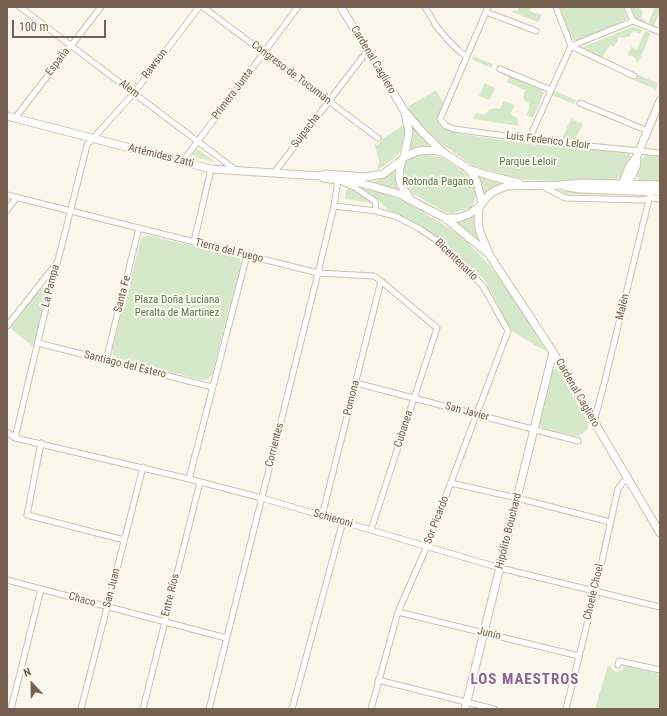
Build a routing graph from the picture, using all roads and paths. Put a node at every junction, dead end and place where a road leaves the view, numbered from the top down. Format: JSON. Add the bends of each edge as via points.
{"nodes":[{"id":1,"x":20,"y":7,"type":"edge"},
{"id":2,"x":101,"y":7,"type":"edge"},
{"id":3,"x":199,"y":7,"type":"edge"},
{"id":4,"x":203,"y":7,"type":"edge"},
{"id":5,"x":298,"y":7,"type":"edge"},
{"id":6,"x":341,"y":7,"type":"edge"},
{"id":7,"x":425,"y":7,"type":"edge"},
{"id":8,"x":556,"y":7,"type":"edge"},
{"id":9,"x":628,"y":7,"type":"edge"},
{"id":10,"x":487,"y":9,"type":"edge"},
{"id":11,"x":633,"y":21,"type":"junction"},
{"id":12,"x":536,"y":31,"type":"dead end"},
{"id":13,"x":660,"y":32,"type":"edge"},
{"id":14,"x":71,"y":46,"type":"junction"},
{"id":15,"x":571,"y":46,"type":"junction"},
{"id":16,"x":368,"y":50,"type":"junction"},
{"id":17,"x":264,"y":53,"type":"junction"},
{"id":18,"x":467,"y":56,"type":"junction"},
{"id":19,"x":500,"y":70,"type":"dead end"},
{"id":20,"x":634,"y":76,"type":"dead end"},
{"id":21,"x":551,"y":90,"type":"junction"},
{"id":22,"x":134,"y":93,"type":"junction"},
{"id":23,"x":660,"y":100,"type":"edge"},
{"id":24,"x":329,"y":102,"type":"junction"},
{"id":25,"x":580,"y":104,"type":"dead end"},
{"id":26,"x":405,"y":112,"type":"junction"},
{"id":27,"x":7,"y":116,"type":"edge"},
{"id":28,"x":15,"y":118,"type":"junction"},
{"id":29,"x":648,"y":131,"type":"junction"},
{"id":30,"x":94,"y":138,"type":"junction"},
{"id":31,"x":378,"y":138,"type":"dead end"},
{"id":32,"x":529,"y":139,"type":"junction"},
{"id":33,"x":198,"y":141,"type":"junction"},
{"id":34,"x":640,"y":150,"type":"junction"},
{"id":35,"x":660,"y":152,"type":"edge"},
{"id":36,"x":444,"y":153,"type":"junction"},
{"id":37,"x":403,"y":159,"type":"junction"},
{"id":38,"x":183,"y":161,"type":"junction"},
{"id":39,"x":211,"y":168,"type":"junction"},
{"id":40,"x":469,"y":169,"type":"junction"},
{"id":41,"x":238,"y":171,"type":"junction"},
{"id":42,"x":274,"y":173,"type":"junction"},
{"id":43,"x":319,"y":176,"type":"junction"},
{"id":44,"x":338,"y":180,"type":"junction"},
{"id":45,"x":527,"y":185,"type":"junction"},
{"id":46,"x":541,"y":185,"type":"junction"},
{"id":47,"x":660,"y":186,"type":"edge"},
{"id":48,"x":624,"y":187,"type":"junction"},
{"id":49,"x":660,"y":192,"type":"edge"},
{"id":50,"x":7,"y":195,"type":"edge"},
{"id":51,"x":651,"y":195,"type":"junction"},
{"id":52,"x":17,"y":197,"type":"junction"},
{"id":53,"x":660,"y":199,"type":"edge"},
{"id":54,"x":411,"y":200,"type":"junction"},
{"id":55,"x":480,"y":205,"type":"junction"},
{"id":56,"x":334,"y":206,"type":"junction"},
{"id":57,"x":7,"y":210,"type":"edge"},
{"id":58,"x":72,"y":210,"type":"junction"},
{"id":59,"x":376,"y":211,"type":"junction"},
{"id":60,"x":445,"y":218,"type":"junction"},
{"id":61,"x":139,"y":228,"type":"junction"},
{"id":62,"x":194,"y":242,"type":"junction"},
{"id":63,"x":247,"y":255,"type":"junction"},
{"id":64,"x":490,"y":256,"type":"junction"},
{"id":65,"x":57,"y":262,"type":"junction"},
{"id":66,"x":318,"y":273,"type":"junction"},
{"id":67,"x":382,"y":281,"type":"junction"},
{"id":68,"x":7,"y":326,"type":"edge"},
{"id":69,"x":437,"y":328,"type":"joint"},
{"id":70,"x":508,"y":331,"type":"joint"},
{"id":71,"x":38,"y":343,"type":"junction"},
{"id":72,"x":553,"y":352,"type":"junction"},
{"id":73,"x":106,"y":360,"type":"junction"},
{"id":74,"x":356,"y":383,"type":"junction"},
{"id":75,"x":212,"y":387,"type":"junction"},
{"id":76,"x":413,"y":398,"type":"junction"},
{"id":77,"x":476,"y":415,"type":"junction"},
{"id":78,"x":594,"y":422,"type":"junction"},
{"id":79,"x":533,"y":430,"type":"junction"},
{"id":80,"x":7,"y":432,"type":"edge"},
{"id":81,"x":15,"y":438,"type":"junction"},
{"id":82,"x":578,"y":441,"type":"dead end"},
{"id":83,"x":41,"y":443,"type":"junction"},
{"id":84,"x":143,"y":467,"type":"junction"},
{"id":85,"x":189,"y":478,"type":"junction"},
{"id":86,"x":628,"y":480,"type":"junction"},
{"id":87,"x":200,"y":482,"type":"junction"},
{"id":88,"x":451,"y":483,"type":"junction"},
{"id":89,"x":262,"y":498,"type":"junction"},
{"id":90,"x":517,"y":498,"type":"junction"},
{"id":91,"x":322,"y":516,"type":"junction"},
{"id":92,"x":343,"y":522,"type":"junction"},
{"id":93,"x":610,"y":522,"type":"junction"},
{"id":94,"x":371,"y":530,"type":"junction"},
{"id":95,"x":660,"y":533,"type":"edge"},
{"id":96,"x":124,"y":540,"type":"junction"},
{"id":97,"x":427,"y":546,"type":"junction"},
{"id":98,"x":500,"y":568,"type":"junction"},
{"id":99,"x":7,"y":580,"type":"edge"},
{"id":100,"x":41,"y":589,"type":"junction"},
{"id":101,"x":595,"y":592,"type":"junction"},
{"id":102,"x":107,"y":606,"type":"junction"},
{"id":103,"x":660,"y":607,"type":"edge"},
{"id":104,"x":398,"y":612,"type":"junction"},
{"id":105,"x":165,"y":621,"type":"junction"},
{"id":106,"x":484,"y":633,"type":"junction"},
{"id":107,"x":226,"y":638,"type":"junction"},
{"id":108,"x":579,"y":656,"type":"junction"},
{"id":109,"x":618,"y":664,"type":"dead end"},
{"id":110,"x":660,"y":670,"type":"edge"},
{"id":111,"x":378,"y":680,"type":"junction"},
{"id":112,"x":466,"y":705,"type":"edge"},
{"id":113,"x":11,"y":709,"type":"edge"},
{"id":114,"x":81,"y":709,"type":"edge"},
{"id":115,"x":143,"y":709,"type":"edge"},
{"id":116,"x":209,"y":709,"type":"edge"},
{"id":117,"x":292,"y":709,"type":"edge"},
{"id":118,"x":371,"y":709,"type":"edge"},
{"id":119,"x":494,"y":709,"type":"edge"},
{"id":120,"x":566,"y":709,"type":"edge"}],
"edges":[{"from":1,"to":14,"type":"street","name":"Alem"},
{"from":2,"to":14,"type":"street","name":"España"},
{"from":3,"to":22,"type":"street","name":"Rawson"},
{"from":4,"to":17,"type":"street","name":"Congreso de Tucumán"},
{"from":5,"to":17,"type":"street","name":"Primera Junta"},
{"from":6,"to":16,"type":"main road","name":"Cardenal Cagliero"},
{"from":7,"to":18,"type":"street","via":[[447,39]]},
{"from":8,"to":15,"type":"street"},
{"from":9,"to":11,"type":"street"},
{"from":10,"to":12,"type":"street"},
{"from":10,"to":18,"type":"street"},
{"from":11,"to":13,"type":"street"},
{"from":11,"to":15,"type":"street"},
{"from":14,"to":22,"type":"street","name":"Alem"},
{"from":14,"to":28,"type":"street","name":"España"},
{"from":15,"to":20,"type":"street"},
{"from":15,"to":21,"type":"street"},
{"from":16,"to":24,"type":"street","name":"Suipacha"},
{"from":16,"to":26,"type":"main road","name":"Cardenal Cagliero"},
{"from":17,"to":24,"type":"street","name":"Congreso de Tucumán"},
{"from":17,"to":33,"type":"street","name":"Primera Junta"},
{"from":18,"to":32,"type":"street","name":"Luis Federico Leloir","via":[[440,119],[446,126],[454,129]]},
{"from":19,"to":21,"type":"street"},
{"from":21,"to":32,"type":"street"},
{"from":22,"to":30,"type":"street","name":"Rawson"},
{"from":22,"to":33,"type":"street","name":"Alem"},
{"from":23,"to":29,"type":"main road"},
{"from":24,"to":31,"type":"street","name":"Congreso de Tucumán"},
{"from":24,"to":42,"type":"street","name":"Suipacha"},
{"from":25,"to":29,"type":"street"},
{"from":26,"to":36,"type":"main road","name":"Cardenal Cagliero"},
{"from":26,"to":37,"type":"main road","name":"Cardenal Cagliero","via":[[409,132]]},
{"from":27,"to":28,"type":"main road","name":"Artémides Zatti"},
{"from":28,"to":30,"type":"main road","name":"Artémides Zatti"},
{"from":29,"to":34,"type":"main road"},
{"from":30,"to":38,"type":"main road","name":"Artémides Zatti"},
{"from":30,"to":58,"type":"street","name":"La Pampa","via":[[87,145]]},
{"from":32,"to":34,"type":"street","name":"Luis Federico Leloir"},
{"from":33,"to":38,"type":"street","name":"Primera Junta"},
{"from":33,"to":41,"type":"street","name":"Alem"},
{"from":34,"to":35,"type":"street","name":"Luis Federico Leloir"},
{"from":34,"to":48,"type":"main road","via":[[636,158],[637,164]]},
{"from":36,"to":37,"type":"main road","via":[[434,150],[418,151]]},
{"from":36,"to":40,"type":"main road"},
{"from":37,"to":43,"type":"main road","name":"Artémides Zatti","via":[[383,174],[375,176]]},
{"from":37,"to":54,"type":"main road","via":[[400,168],[401,185]]},
{"from":38,"to":39,"type":"main road","name":"Artémides Zatti"},
{"from":39,"to":41,"type":"main road","name":"Artémides Zatti"},
{"from":39,"to":62,"type":"street"},
{"from":40,"to":45,"type":"main road"},
{"from":40,"to":55,"type":"main road","via":[[477,182]]},
{"from":41,"to":42,"type":"main road","name":"Artémides Zatti"},
{"from":42,"to":43,"type":"main road","name":"Artémides Zatti"},
{"from":43,"to":44,"type":"main road","name":"Artémides Zatti"},
{"from":44,"to":54,"type":"main road","name":"Artémides Zatti","via":[[376,186]]},
{"from":44,"to":56,"type":"street","name":"Corrientes"},
{"from":44,"to":59,"type":"street","via":[[375,201]]},
{"from":45,"to":46,"type":"main road"},
{"from":45,"to":55,"type":"main road","via":[[501,188],[494,191]]},
{"from":46,"to":48,"type":"main road","via":[[561,185],[580,189]]},
{"from":46,"to":51,"type":"street","via":[[565,198],[641,200]]},
{"from":47,"to":48,"type":"main road"},
{"from":48,"to":51,"type":"main road"},
{"from":49,"to":51,"type":"main road"},
{"from":50,"to":52,"type":"street","name":"Tierra del Fuego"},
{"from":51,"to":53,"type":"street"},
{"from":51,"to":78,"type":"street","name":"Malén"},
{"from":52,"to":57,"type":"street"},
{"from":52,"to":58,"type":"street","name":"Tierra del Fuego"},
{"from":54,"to":60,"type":"main road"},
{"from":55,"to":60,"type":"main road","via":[[469,214],[458,218]]},
{"from":55,"to":64,"type":"main road","name":"Cardenal Cagliero","via":[[478,222]]},
{"from":56,"to":59,"type":"street","name":"Bicentenario"},
{"from":56,"to":66,"type":"street","name":"Corrientes"},
{"from":58,"to":61,"type":"street","name":"Tierra del Fuego"},
{"from":58,"to":65,"type":"street","name":"La Pampa"},
{"from":59,"to":70,"type":"street","name":"Bicentenario","via":[[395,216],[439,242],[483,286]]},
{"from":60,"to":64,"type":"main road","name":"Cardenal Cagliero"},
{"from":61,"to":62,"type":"street","name":"Tierra del Fuego"},
{"from":61,"to":73,"type":"street","name":"Santa Fe"},
{"from":62,"to":63,"type":"street","name":"Tierra del Fuego"},
{"from":63,"to":66,"type":"street","name":"Tierra del Fuego"},
{"from":63,"to":75,"type":"street"},
{"from":64,"to":72,"type":"main road","name":"Cardenal Cagliero"},
{"from":65,"to":68,"type":"street"},
{"from":65,"to":71,"type":"street","name":"La Pampa"},
{"from":66,"to":67,"type":"street","name":"Tierra del Fuego","via":[[374,276]]},
{"from":66,"to":89,"type":"street","name":"Corrientes"},
{"from":67,"to":69,"type":"street","name":"Tierra del Fuego"},
{"from":67,"to":74,"type":"street","name":"Pomona"},
{"from":69,"to":76,"type":"street","name":"Cubanea"},
{"from":70,"to":77,"type":"street","name":"Sor Picardo"},
{"from":71,"to":73,"type":"street","name":"Santiago del Estero"},
{"from":71,"to":81,"type":"street","name":"La Pampa"},
{"from":72,"to":78,"type":"main road","name":"Cardenal Cagliero"},
{"from":72,"to":79,"type":"main road","name":"Hipólito Bouchard"},
{"from":73,"to":75,"type":"street","name":"Santiago del Estero"},
{"from":74,"to":76,"type":"street","name":"San Javier"},
{"from":74,"to":91,"type":"street","name":"Pomona"},
{"from":75,"to":85,"type":"street"},
{"from":76,"to":77,"type":"street","name":"San Javier"},
{"from":76,"to":94,"type":"street","name":"Cubanea"},
{"from":77,"to":79,"type":"street","name":"San Javier"},
{"from":77,"to":88,"type":"street","name":"Sor Picardo"},
{"from":78,"to":86,"type":"main road","name":"Cardenal Cagliero"},
{"from":79,"to":82,"type":"street","name":"San Javier"},
{"from":79,"to":90,"type":"main road","name":"Hipólito Bouchard"},
{"from":80,"to":81,"type":"street","name":"Schieroni"},
{"from":81,"to":83,"type":"street","name":"Schieroni"},
{"from":83,"to":84,"type":"street","name":"Schieroni"},
{"from":83,"to":96,"type":"street","via":[[27,515]]},
{"from":84,"to":85,"type":"street","name":"Schieroni"},
{"from":84,"to":96,"type":"street","name":"San Juan"},
{"from":85,"to":87,"type":"street","name":"Schieroni"},
{"from":86,"to":93,"type":"street","name":"Choele Choel","via":[[619,485]]},
{"from":86,"to":95,"type":"main road","name":"Cardenal Cagliero"},
{"from":87,"to":89,"type":"street","name":"Schieroni"},
{"from":87,"to":105,"type":"street","name":"Entre Ríos"},
{"from":88,"to":90,"type":"street"},
{"from":88,"to":97,"type":"street","name":"Sor Picardo"},
{"from":89,"to":91,"type":"street","name":"Schieroni"},
{"from":89,"to":107,"type":"street","name":"Corrientes"},
{"from":90,"to":93,"type":"street"},
{"from":90,"to":98,"type":"main road","name":"Hipólito Bouchard"},
{"from":91,"to":92,"type":"street","name":"Schieroni"},
{"from":92,"to":94,"type":"street","name":"Schieroni"},
{"from":92,"to":117,"type":"street"},
{"from":93,"to":101,"type":"street","name":"Choele Choel"},
{"from":94,"to":97,"type":"street","name":"Schieroni"},
{"from":96,"to":102,"type":"street","name":"San Juan"},
{"from":97,"to":98,"type":"street","name":"Schieroni"},
{"from":97,"to":104,"type":"street","name":"Sor Picardo"},
{"from":98,"to":101,"type":"street","name":"Schieroni"},
{"from":98,"to":106,"type":"main road","name":"Hipólito Bouchard"},
{"from":99,"to":100,"type":"street","name":"Chaco"},
{"from":100,"to":102,"type":"street","name":"Chaco"},
{"from":100,"to":113,"type":"street"},
{"from":101,"to":103,"type":"street","name":"Schieroni"},
{"from":101,"to":108,"type":"street","name":"Choele Choel"},
{"from":102,"to":105,"type":"street","name":"Chaco"},
{"from":102,"to":114,"type":"street","name":"San Juan"},
{"from":104,"to":106,"type":"street","name":"Junín"},
{"from":104,"to":111,"type":"street","name":"Sor Picardo"},
{"from":105,"to":107,"type":"street","name":"Chaco"},
{"from":105,"to":115,"type":"street","name":"Entre Ríos"},
{"from":106,"to":108,"type":"street","name":"Junín"},
{"from":106,"to":112,"type":"main road","name":"Hipólito Bouchard"},
{"from":107,"to":116,"type":"street","name":"Corrientes"},
{"from":108,"to":120,"type":"street","name":"Choele Choel"},
{"from":109,"to":110,"type":"street","via":[[619,661]]},
{"from":111,"to":112,"type":"street"},
{"from":111,"to":118,"type":"street","name":"Sor Picardo"},
{"from":112,"to":119,"type":"street"}]}
